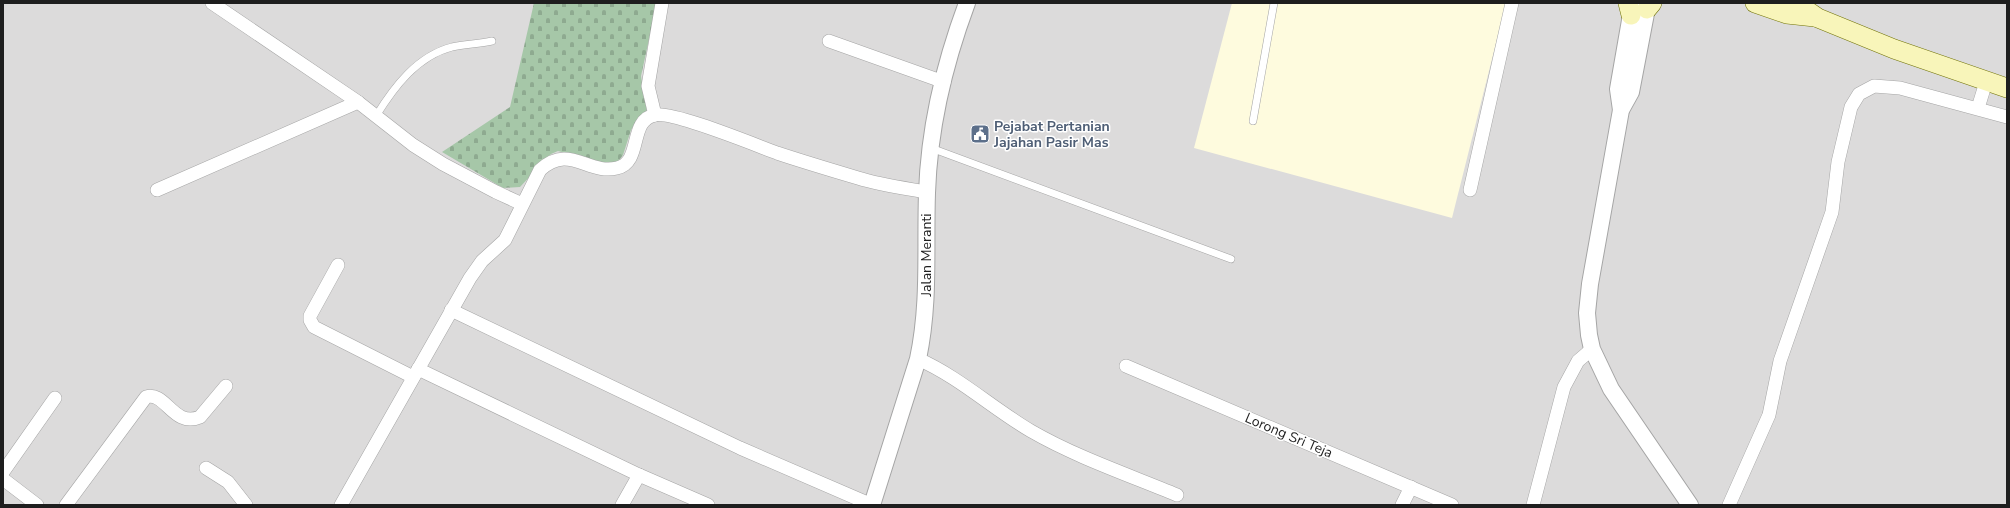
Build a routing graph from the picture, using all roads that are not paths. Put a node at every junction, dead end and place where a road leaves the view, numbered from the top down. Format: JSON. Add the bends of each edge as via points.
{"nodes":[{"id":1,"x":212,"y":3,"type":"edge"},
{"id":2,"x":662,"y":3,"type":"edge"},
{"id":3,"x":967,"y":3,"type":"edge"},
{"id":4,"x":1274,"y":3,"type":"edge"},
{"id":5,"x":1512,"y":3,"type":"edge"},
{"id":6,"x":1755,"y":3,"type":"edge"},
{"id":7,"x":1796,"y":3,"type":"edge"},
{"id":8,"x":1640,"y":6,"type":"edge"},
{"id":9,"x":1818,"y":18,"type":"junction"},
{"id":10,"x":492,"y":41,"type":"dead end"},
{"id":11,"x":829,"y":42,"type":"dead end"},
{"id":12,"x":944,"y":82,"type":"junction"},
{"id":13,"x":1986,"y":82,"type":"junction"},
{"id":14,"x":2007,"y":88,"type":"edge"},
{"id":15,"x":358,"y":102,"type":"junction"},
{"id":16,"x":1978,"y":108,"type":"junction"},
{"id":17,"x":655,"y":115,"type":"junction"},
{"id":18,"x":376,"y":116,"type":"junction"},
{"id":19,"x":2007,"y":117,"type":"edge"},
{"id":20,"x":1253,"y":120,"type":"dead end"},
{"id":21,"x":931,"y":148,"type":"junction"},
{"id":22,"x":157,"y":190,"type":"dead end"},
{"id":23,"x":1470,"y":190,"type":"dead end"},
{"id":24,"x":927,"y":192,"type":"junction"},
{"id":25,"x":522,"y":204,"type":"junction"},
{"id":26,"x":1231,"y":259,"type":"dead end"},
{"id":27,"x":338,"y":265,"type":"dead end"},
{"id":28,"x":451,"y":310,"type":"junction"},
{"id":29,"x":1592,"y":349,"type":"junction"},
{"id":30,"x":918,"y":359,"type":"junction"},
{"id":31,"x":1126,"y":366,"type":"dead end"},
{"id":32,"x":416,"y":373,"type":"junction"},
{"id":33,"x":226,"y":386,"type":"dead end"},
{"id":34,"x":54,"y":398,"type":"dead end"},
{"id":35,"x":206,"y":468,"type":"dead end"},
{"id":36,"x":3,"y":472,"type":"edge"},
{"id":37,"x":639,"y":475,"type":"junction"},
{"id":38,"x":3,"y":479,"type":"edge"},
{"id":39,"x":1411,"y":487,"type":"junction"},
{"id":40,"x":1178,"y":496,"type":"dead end"},
{"id":41,"x":37,"y":505,"type":"edge"},
{"id":42,"x":66,"y":505,"type":"edge"},
{"id":43,"x":246,"y":505,"type":"edge"},
{"id":44,"x":341,"y":505,"type":"edge"},
{"id":45,"x":622,"y":505,"type":"edge"},
{"id":46,"x":708,"y":505,"type":"edge"},
{"id":47,"x":872,"y":505,"type":"edge"},
{"id":48,"x":1402,"y":505,"type":"edge"},
{"id":49,"x":1452,"y":505,"type":"edge"},
{"id":50,"x":1532,"y":505,"type":"edge"},
{"id":51,"x":1690,"y":505,"type":"edge"},
{"id":52,"x":1728,"y":505,"type":"edge"}],
"edges":[{"from":1,"to":15,"type":"street"},
{"from":2,"to":17,"type":"street","via":[[648,86]]},
{"from":3,"to":12,"type":"street","name":"Jalan Meranti"},
{"from":4,"to":20,"type":"lane"},
{"from":5,"to":23,"type":"street"},
{"from":6,"to":9,"type":"main road","via":[[1787,14]]},
{"from":7,"to":9,"type":"main road"},
{"from":8,"to":29,"type":"street","via":[[1631,92],[1621,110],[1590,284],[1587,313]]},
{"from":9,"to":13,"type":"main road"},
{"from":10,"to":18,"type":"lane","via":[[454,47],[426,58],[396,86]]},
{"from":11,"to":12,"type":"street"},
{"from":12,"to":21,"type":"street","name":"Jalan Meranti"},
{"from":13,"to":14,"type":"main road"},
{"from":13,"to":16,"type":"street"},
{"from":15,"to":18,"type":"street"},
{"from":15,"to":22,"type":"street"},
{"from":16,"to":19,"type":"street"},
{"from":16,"to":52,"type":"street","via":[[1900,88],[1874,86],[1859,94],[1851,106],[1838,162],[1832,212],[1780,362],[1769,415]]},
{"from":17,"to":24,"type":"street","via":[[686,120],[860,179]]},
{"from":17,"to":25,"type":"street","via":[[638,128],[634,150],[628,161],[619,168],[609,170],[565,158],[556,159],[540,170]]},
{"from":18,"to":25,"type":"street","via":[[413,145],[443,164]]},
{"from":21,"to":24,"type":"street","name":"Jalan Meranti"},
{"from":21,"to":26,"type":"lane"},
{"from":24,"to":30,"type":"street","name":"Jalan Meranti","via":[[926,312]]},
{"from":25,"to":28,"type":"street","via":[[505,240],[482,261]]},
{"from":27,"to":32,"type":"street","via":[[310,316],[314,327]]},
{"from":28,"to":32,"type":"street"},
{"from":28,"to":47,"type":"street","via":[[740,448]]},
{"from":29,"to":50,"type":"street","via":[[1578,361],[1564,387]]},
{"from":29,"to":51,"type":"street","via":[[1611,389]]},
{"from":30,"to":40,"type":"street","via":[[1049,441]]},
{"from":30,"to":47,"type":"street","name":"Jalan Meranti"},
{"from":31,"to":39,"type":"street","name":"Lorong Sri Teja"},
{"from":32,"to":37,"type":"street"},
{"from":32,"to":44,"type":"street"},
{"from":33,"to":42,"type":"street","via":[[200,417],[194,419],[182,418],[155,397],[146,397]]},
{"from":34,"to":36,"type":"street"},
{"from":35,"to":43,"type":"street","via":[[228,482]]},
{"from":37,"to":45,"type":"street"},
{"from":37,"to":46,"type":"street"},
{"from":38,"to":41,"type":"street"},
{"from":39,"to":48,"type":"street"},
{"from":39,"to":49,"type":"street","name":"Lorong Sri Teja"}]}
